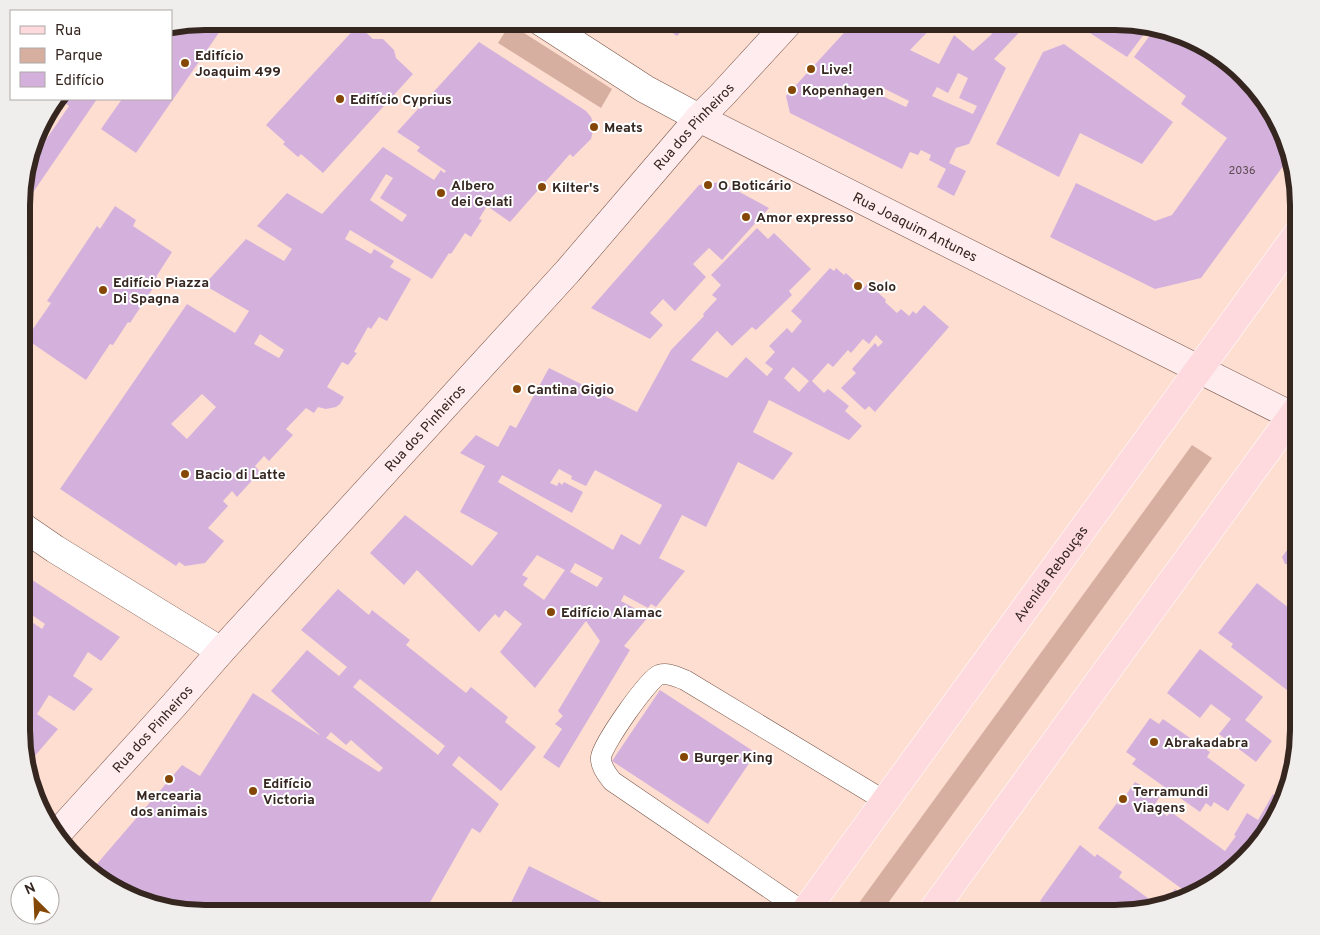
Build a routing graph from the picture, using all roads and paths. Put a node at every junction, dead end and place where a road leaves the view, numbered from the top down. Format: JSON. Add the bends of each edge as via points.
{"nodes":[{"id":1,"x":554,"y":30,"type":"edge"},
{"id":2,"x":783,"y":30,"type":"edge"},
{"id":3,"x":699,"y":118,"type":"junction"},
{"id":4,"x":1290,"y":244,"type":"edge"},
{"id":5,"x":1199,"y":369,"type":"junction"},
{"id":6,"x":1290,"y":411,"type":"edge"},
{"id":7,"x":1290,"y":422,"type":"edge"},
{"id":8,"x":30,"y":532,"type":"edge"},
{"id":9,"x":220,"y":651,"type":"junction"},
{"id":10,"x":885,"y":801,"type":"junction"},
{"id":11,"x":61,"y":830,"type":"edge"},
{"id":12,"x":791,"y":905,"type":"edge"},
{"id":13,"x":809,"y":905,"type":"edge"},
{"id":14,"x":937,"y":905,"type":"edge"}],
"edges":[{"from":1,"to":3,"type":"street","name":"Rua Joaquim Antunes","via":[[645,89]]},
{"from":2,"to":3,"type":"main road","name":"Rua dos Pinheiros"},
{"from":3,"to":5,"type":"main road","name":"Rua Joaquim Antunes"},
{"from":3,"to":9,"type":"main road","name":"Rua dos Pinheiros","via":[[568,272]]},
{"from":4,"to":5,"type":"main road","name":"Avenida Rebouças"},
{"from":5,"to":6,"type":"main road","name":"Rua Joaquim Antunes"},
{"from":5,"to":10,"type":"main road","name":"Avenida Rebouças"},
{"from":7,"to":14,"type":"main road"},
{"from":8,"to":9,"type":"street"},
{"from":9,"to":11,"type":"main road","name":"Rua dos Pinheiros"},
{"from":10,"to":12,"type":"lane","via":[[686,680],[670,674],[658,675],[647,684],[604,746],[601,758],[612,782]]},
{"from":10,"to":13,"type":"main road","name":"Avenida Rebouças"}]}
